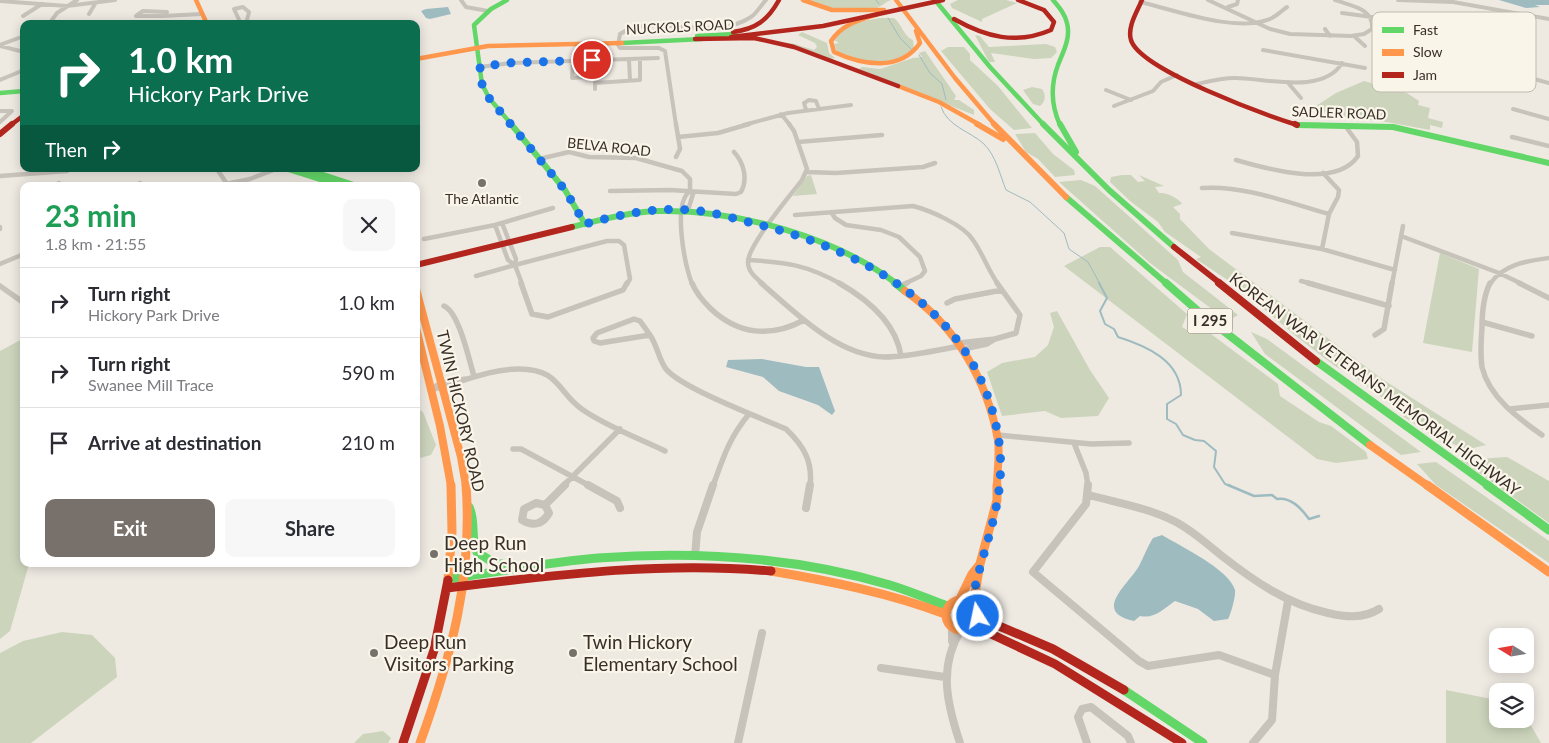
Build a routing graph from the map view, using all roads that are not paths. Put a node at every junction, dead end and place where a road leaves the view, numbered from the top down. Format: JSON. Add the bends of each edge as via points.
{"nodes":[{"id":1,"x":77,"y":0,"type":"edge"},
{"id":2,"x":115,"y":0,"type":"edge"},
{"id":3,"x":196,"y":0,"type":"edge"},
{"id":4,"x":461,"y":0,"type":"edge"},
{"id":5,"x":507,"y":0,"type":"edge"},
{"id":6,"x":766,"y":0,"type":"edge"},
{"id":7,"x":779,"y":0,"type":"edge"},
{"id":8,"x":803,"y":0,"type":"edge"},
{"id":9,"x":929,"y":0,"type":"edge"},
{"id":10,"x":935,"y":0,"type":"edge"},
{"id":11,"x":943,"y":0,"type":"edge"},
{"id":12,"x":1018,"y":0,"type":"edge"},
{"id":13,"x":1053,"y":0,"type":"edge"},
{"id":14,"x":1208,"y":0,"type":"edge"},
{"id":15,"x":1238,"y":0,"type":"edge"},
{"id":16,"x":1335,"y":0,"type":"edge"},
{"id":17,"x":1398,"y":0,"type":"edge"},
{"id":18,"x":0,"y":1,"type":"edge"},
{"id":19,"x":896,"y":1,"type":"edge"},
{"id":20,"x":1140,"y":2,"type":"edge"},
{"id":21,"x":42,"y":4,"type":"junction"},
{"id":22,"x":95,"y":4,"type":"junction"},
{"id":23,"x":67,"y":6,"type":"junction"},
{"id":24,"x":1228,"y":7,"type":"junction"},
{"id":25,"x":1287,"y":7,"type":"dead end"},
{"id":26,"x":488,"y":11,"type":"junction"},
{"id":27,"x":884,"y":12,"type":"junction"},
{"id":28,"x":1511,"y":12,"type":"edge"},
{"id":29,"x":1342,"y":13,"type":"dead end"},
{"id":30,"x":89,"y":14,"type":"dead end"},
{"id":31,"x":202,"y":14,"type":"junction"},
{"id":32,"x":946,"y":14,"type":"junction"},
{"id":33,"x":23,"y":16,"type":"dead end"},
{"id":34,"x":161,"y":16,"type":"junction"},
{"id":35,"x":1372,"y":17,"type":"junction"},
{"id":36,"x":1536,"y":17,"type":"edge"},
{"id":37,"x":1549,"y":19,"type":"edge"},
{"id":38,"x":52,"y":20,"type":"edge"},
{"id":39,"x":205,"y":20,"type":"edge"},
{"id":40,"x":239,"y":20,"type":"edge"},
{"id":41,"x":247,"y":20,"type":"edge"},
{"id":42,"x":912,"y":23,"type":"junction"},
{"id":43,"x":1257,"y":23,"type":"junction"},
{"id":44,"x":1325,"y":29,"type":"dead end"},
{"id":45,"x":1330,"y":36,"type":"junction"},
{"id":46,"x":1354,"y":36,"type":"junction"},
{"id":47,"x":20,"y":38,"type":"edge"},
{"id":48,"x":696,"y":38,"type":"junction"},
{"id":49,"x":618,"y":42,"type":"junction"},
{"id":50,"x":478,"y":45,"type":"junction"},
{"id":51,"x":0,"y":46,"type":"edge"},
{"id":52,"x":1365,"y":46,"type":"dead end"},
{"id":53,"x":1263,"y":50,"type":"dead end"},
{"id":54,"x":20,"y":51,"type":"edge"},
{"id":55,"x":420,"y":56,"type":"edge"},
{"id":56,"x":658,"y":58,"type":"dead end"},
{"id":57,"x":587,"y":60,"type":"junction"},
{"id":58,"x":629,"y":60,"type":"junction"},
{"id":59,"x":640,"y":60,"type":"junction"},
{"id":60,"x":573,"y":61,"type":"junction"},
{"id":61,"x":1342,"y":63,"type":"junction"},
{"id":62,"x":480,"y":67,"type":"junction"},
{"id":63,"x":1366,"y":68,"type":"dead end"},
{"id":64,"x":20,"y":72,"type":"edge"},
{"id":65,"x":1177,"y":75,"type":"junction"},
{"id":66,"x":1536,"y":79,"type":"edge"},
{"id":67,"x":0,"y":80,"type":"edge"},
{"id":68,"x":630,"y":80,"type":"junction"},
{"id":69,"x":1549,"y":83,"type":"edge"},
{"id":70,"x":1197,"y":84,"type":"junction"},
{"id":71,"x":1289,"y":84,"type":"junction"},
{"id":72,"x":595,"y":90,"type":"dead end"},
{"id":73,"x":1106,"y":90,"type":"dead end"},
{"id":74,"x":20,"y":93,"type":"edge"},
{"id":75,"x":0,"y":94,"type":"edge"},
{"id":76,"x":1301,"y":98,"type":"dead end"},
{"id":77,"x":1130,"y":100,"type":"junction"},
{"id":78,"x":852,"y":105,"type":"dead end"},
{"id":79,"x":1114,"y":106,"type":"dead end"},
{"id":80,"x":819,"y":109,"type":"junction"},
{"id":81,"x":1513,"y":109,"type":"dead end"},
{"id":82,"x":806,"y":110,"type":"junction"},
{"id":83,"x":0,"y":111,"type":"edge"},
{"id":84,"x":781,"y":114,"type":"junction"},
{"id":85,"x":20,"y":118,"type":"edge"},
{"id":86,"x":1549,"y":118,"type":"edge"},
{"id":87,"x":1,"y":119,"type":"edge"},
{"id":88,"x":20,"y":124,"type":"edge"},
{"id":89,"x":1346,"y":127,"type":"junction"},
{"id":90,"x":0,"y":134,"type":"edge"},
{"id":91,"x":882,"y":135,"type":"dead end"},
{"id":92,"x":678,"y":137,"type":"junction"},
{"id":93,"x":1512,"y":137,"type":"dead end"},
{"id":94,"x":0,"y":139,"type":"edge"},
{"id":95,"x":798,"y":142,"type":"junction"},
{"id":96,"x":1013,"y":146,"type":"junction"},
{"id":97,"x":1549,"y":146,"type":"edge"},
{"id":98,"x":734,"y":152,"type":"dead end"},
{"id":99,"x":676,"y":157,"type":"dead end"},
{"id":100,"x":539,"y":159,"type":"junction"},
{"id":101,"x":1236,"y":160,"type":"dead end"},
{"id":102,"x":935,"y":163,"type":"dead end"},
{"id":103,"x":1549,"y":163,"type":"edge"},
{"id":104,"x":54,"y":172,"type":"edge"},
{"id":105,"x":269,"y":172,"type":"edge"},
{"id":106,"x":298,"y":172,"type":"edge"},
{"id":107,"x":314,"y":172,"type":"edge"},
{"id":108,"x":807,"y":172,"type":"junction"},
{"id":109,"x":1090,"y":172,"type":"junction"},
{"id":110,"x":1323,"y":173,"type":"junction"},
{"id":111,"x":0,"y":176,"type":"edge"},
{"id":112,"x":236,"y":182,"type":"edge"},
{"id":113,"x":329,"y":182,"type":"edge"},
{"id":114,"x":345,"y":182,"type":"edge"},
{"id":115,"x":1202,"y":188,"type":"dead end"},
{"id":116,"x":610,"y":191,"type":"dead end"},
{"id":117,"x":690,"y":191,"type":"junction"},
{"id":118,"x":553,"y":208,"type":"dead end"},
{"id":119,"x":684,"y":210,"type":"junction"},
{"id":120,"x":831,"y":212,"type":"junction"},
{"id":121,"x":1329,"y":214,"type":"junction"},
{"id":122,"x":795,"y":215,"type":"dead end"},
{"id":123,"x":502,"y":223,"type":"junction"},
{"id":124,"x":585,"y":224,"type":"junction"},
{"id":125,"x":494,"y":225,"type":"junction"},
{"id":126,"x":767,"y":226,"type":"junction"},
{"id":127,"x":1403,"y":226,"type":"dead end"},
{"id":128,"x":1232,"y":233,"type":"dead end"},
{"id":129,"x":1401,"y":236,"type":"junction"},
{"id":130,"x":424,"y":239,"type":"dead end"},
{"id":131,"x":505,"y":244,"type":"junction"},
{"id":132,"x":1322,"y":249,"type":"junction"},
{"id":133,"x":20,"y":256,"type":"edge"},
{"id":134,"x":1549,"y":258,"type":"edge"},
{"id":135,"x":748,"y":260,"type":"junction"},
{"id":136,"x":0,"y":264,"type":"edge"},
{"id":137,"x":420,"y":264,"type":"edge"},
{"id":138,"x":515,"y":265,"type":"junction"},
{"id":139,"x":1395,"y":270,"type":"junction"},
{"id":140,"x":1499,"y":273,"type":"junction"},
{"id":141,"x":476,"y":276,"type":"dead end"},
{"id":142,"x":1301,"y":281,"type":"dead end"},
{"id":143,"x":0,"y":286,"type":"edge"},
{"id":144,"x":901,"y":286,"type":"junction"},
{"id":145,"x":1002,"y":290,"type":"junction"},
{"id":146,"x":1549,"y":298,"type":"edge"},
{"id":147,"x":20,"y":300,"type":"edge"},
{"id":148,"x":947,"y":302,"type":"dead end"},
{"id":149,"x":444,"y":306,"type":"dead end"},
{"id":150,"x":1389,"y":306,"type":"junction"},
{"id":151,"x":420,"y":310,"type":"edge"},
{"id":152,"x":804,"y":320,"type":"junction"},
{"id":153,"x":1482,"y":322,"type":"junction"},
{"id":154,"x":650,"y":335,"type":"junction"},
{"id":155,"x":1375,"y":335,"type":"dead end"},
{"id":156,"x":1532,"y":336,"type":"dead end"},
{"id":157,"x":420,"y":346,"type":"edge"},
{"id":158,"x":961,"y":346,"type":"junction"},
{"id":159,"x":901,"y":356,"type":"junction"},
{"id":160,"x":474,"y":376,"type":"junction"},
{"id":161,"x":441,"y":386,"type":"junction"},
{"id":162,"x":430,"y":390,"type":"junction"},
{"id":163,"x":1549,"y":404,"type":"edge"},
{"id":164,"x":1510,"y":409,"type":"junction"},
{"id":165,"x":749,"y":414,"type":"junction"},
{"id":166,"x":620,"y":429,"type":"junction"},
{"id":167,"x":1542,"y":434,"type":"dead end"},
{"id":168,"x":998,"y":435,"type":"junction"},
{"id":169,"x":1074,"y":443,"type":"junction"},
{"id":170,"x":1129,"y":443,"type":"dead end"},
{"id":171,"x":513,"y":449,"type":"dead end"},
{"id":172,"x":665,"y":451,"type":"dead end"},
{"id":173,"x":573,"y":477,"type":"junction"},
{"id":174,"x":1089,"y":495,"type":"junction"},
{"id":175,"x":545,"y":504,"type":"dead end"},
{"id":176,"x":468,"y":506,"type":"junction"},
{"id":177,"x":620,"y":508,"type":"dead end"},
{"id":178,"x":806,"y":508,"type":"dead end"},
{"id":179,"x":1549,"y":530,"type":"edge"},
{"id":180,"x":695,"y":556,"type":"junction"},
{"id":181,"x":980,"y":564,"type":"junction"},
{"id":182,"x":566,"y":565,"type":"junction"},
{"id":183,"x":1549,"y":572,"type":"edge"},
{"id":184,"x":465,"y":577,"type":"junction"},
{"id":185,"x":448,"y":579,"type":"junction"},
{"id":186,"x":464,"y":586,"type":"junction"},
{"id":187,"x":446,"y":588,"type":"junction"},
{"id":188,"x":959,"y":601,"type":"junction"},
{"id":189,"x":1288,"y":601,"type":"junction"},
{"id":190,"x":947,"y":606,"type":"junction"},
{"id":191,"x":973,"y":606,"type":"junction"},
{"id":192,"x":1379,"y":609,"type":"dead end"},
{"id":193,"x":945,"y":614,"type":"junction"},
{"id":194,"x":978,"y":616,"type":"junction"},
{"id":195,"x":952,"y":626,"type":"junction"},
{"id":196,"x":974,"y":626,"type":"junction"},
{"id":197,"x":961,"y":630,"type":"junction"},
{"id":198,"x":762,"y":633,"type":"dead end"},
{"id":199,"x":952,"y":641,"type":"junction"},
{"id":200,"x":881,"y":668,"type":"dead end"},
{"id":201,"x":1276,"y":675,"type":"junction"},
{"id":202,"x":945,"y":677,"type":"junction"},
{"id":203,"x":403,"y":743,"type":"edge"},
{"id":204,"x":420,"y":743,"type":"edge"},
{"id":205,"x":738,"y":743,"type":"edge"},
{"id":206,"x":960,"y":743,"type":"edge"},
{"id":207,"x":1087,"y":743,"type":"edge"},
{"id":208,"x":1131,"y":743,"type":"edge"},
{"id":209,"x":1182,"y":743,"type":"edge"},
{"id":210,"x":1204,"y":743,"type":"edge"},
{"id":211,"x":1252,"y":743,"type":"edge"}],
"edges":[{"from":1,"to":23,"type":"street"},
{"from":2,"to":22,"type":"street"},
{"from":3,"to":31,"type":"main road"},
{"from":4,"to":26,"type":"street","via":[[466,7]]},
{"from":5,"to":26,"type":"main road"},
{"from":6,"to":49,"type":"street","via":[[759,13],[740,24],[702,29],[635,27],[622,32]]},
{"from":7,"to":48,"type":"main road","via":[[772,17],[762,25]]},
{"from":8,"to":27,"type":"main road","via":[[836,11]]},
{"from":9,"to":27,"type":"main road","name":"NUCKOLS ROAD"},
{"from":10,"to":32,"type":"main road","name":"KOREAN WAR VETERANS MEMORIAL HIGHWAY","number":"I 295"},
{"from":11,"to":27,"type":"main road","name":"NUCKOLS ROAD"},
{"from":12,"to":32,"type":"main road","via":[[1039,7],[1050,15],[1054,24],[1052,30],[1031,38],[997,37],[971,30]]},
{"from":13,"to":109,"type":"main road","via":[[1067,14],[1071,30],[1052,81],[1054,107],[1068,140]]},
{"from":14,"to":24,"type":"street"},
{"from":15,"to":24,"type":"street"},
{"from":16,"to":35,"type":"street","via":[[1360,8]]},
{"from":17,"to":28,"type":"street","via":[[1468,4]]},
{"from":18,"to":21,"type":"street"},
{"from":19,"to":42,"type":"main road","number":"I 295"},
{"from":20,"to":43,"type":"street","via":[[1226,22]]},
{"from":20,"to":65,"type":"main road","name":"SADLER ROAD","via":[[1130,28],[1132,43],[1152,62]]},
{"from":21,"to":23,"type":"street"},
{"from":21,"to":33,"type":"street"},
{"from":22,"to":23,"type":"street"},
{"from":22,"to":30,"type":"street"},
{"from":23,"to":38,"type":"street"},
{"from":24,"to":43,"type":"street"},
{"from":25,"to":43,"type":"street","via":[[1269,20]]},
{"from":26,"to":50,"type":"main road","via":[[474,25]]},
{"from":27,"to":42,"type":"main road","via":[[838,30],[831,41],[834,52],[846,60],[866,64],[902,60],[913,54],[919,45]]},
{"from":27,"to":48,"type":"main road","name":"NUCKOLS ROAD","via":[[790,31]]},
{"from":29,"to":35,"type":"street"},
{"from":31,"to":34,"type":"street"},
{"from":31,"to":39,"type":"main road"},
{"from":32,"to":109,"type":"main road","name":"KOREAN WAR VETERANS MEMORIAL HIGHWAY","number":"I 295","via":[[1010,91]]},
{"from":34,"to":34,"type":"street","via":[[137,17],[136,16],[143,11],[167,12]]},
{"from":35,"to":46,"type":"street","via":[[1372,29]]},
{"from":36,"to":37,"type":"street"},
{"from":40,"to":41,"type":"street","via":[[234,9],[243,7],[248,12]]},
{"from":42,"to":96,"type":"main road","number":"I 295"},
{"from":43,"to":45,"type":"street","via":[[1290,34]]},
{"from":44,"to":45,"type":"street"},
{"from":45,"to":46,"type":"street"},
{"from":46,"to":52,"type":"street"},
{"from":47,"to":51,"type":"street"},
{"from":48,"to":49,"type":"main road","name":"NUCKOLS ROAD"},
{"from":48,"to":96,"type":"main road","via":[[754,38],[794,47],[939,102]]},
{"from":49,"to":50,"type":"main road","name":"NUCKOLS ROAD"},
{"from":49,"to":92,"type":"street","via":[[621,49],[656,48],[665,51]]},
{"from":50,"to":55,"type":"main road","name":"NUCKOLS ROAD"},
{"from":50,"to":62,"type":"main road"},
{"from":51,"to":54,"type":"street"},
{"from":53,"to":61,"type":"street"},
{"from":56,"to":59,"type":"street"},
{"from":57,"to":58,"type":"street"},
{"from":57,"to":60,"type":"street"},
{"from":57,"to":60,"type":"street","via":[[587,77],[576,80],[572,78]]},
{"from":58,"to":59,"type":"street"},
{"from":58,"to":68,"type":"street"},
{"from":59,"to":68,"type":"street","via":[[640,80]]},
{"from":60,"to":62,"type":"street"},
{"from":61,"to":63,"type":"street"},
{"from":61,"to":71,"type":"street","via":[[1319,80]]},
{"from":62,"to":100,"type":"main road","via":[[482,84],[489,98]]},
{"from":64,"to":67,"type":"street"},
{"from":65,"to":70,"type":"main road","name":"SADLER ROAD"},
{"from":65,"to":77,"type":"street","via":[[1161,82],[1153,91]]},
{"from":66,"to":69,"type":"street"},
{"from":68,"to":72,"type":"street","via":[[595,83]]},
{"from":70,"to":71,"type":"street","via":[[1238,78]]},
{"from":70,"to":89,"type":"main road","name":"SADLER ROAD","via":[[1284,123]]},
{"from":71,"to":76,"type":"street"},
{"from":73,"to":77,"type":"street"},
{"from":74,"to":75,"type":"main road"},
{"from":77,"to":79,"type":"street"},
{"from":78,"to":80,"type":"street"},
{"from":80,"to":82,"type":"street"},
{"from":80,"to":82,"type":"street","via":[[816,101],[809,100],[804,102]]},
{"from":81,"to":86,"type":"street"},
{"from":82,"to":84,"type":"street"},
{"from":83,"to":87,"type":"street","via":[[12,111]]},
{"from":84,"to":92,"type":"street","via":[[725,132]]},
{"from":84,"to":95,"type":"street"},
{"from":85,"to":90,"type":"main road"},
{"from":88,"to":94,"type":"main road"},
{"from":89,"to":103,"type":"main road","name":"SADLER ROAD","via":[[1400,129]]},
{"from":89,"to":110,"type":"street","via":[[1359,146],[1357,157],[1341,169]]},
{"from":91,"to":95,"type":"street"},
{"from":92,"to":99,"type":"street","via":[[680,149]]},
{"from":93,"to":97,"type":"street"},
{"from":95,"to":108,"type":"street"},
{"from":96,"to":183,"type":"main road","number":"I 295","via":[[1100,228],[1249,352],[1362,438]]},
{"from":98,"to":117,"type":"street","via":[[738,155],[746,181],[741,192],[726,195]]},
{"from":100,"to":117,"type":"street","name":"BELVA ROAD","via":[[569,152],[589,157],[642,160],[682,171],[690,179]]},
{"from":100,"to":124,"type":"main road","via":[[565,190]]},
{"from":101,"to":110,"type":"street","via":[[1286,172]]},
{"from":102,"to":108,"type":"street","via":[[923,167]]},
{"from":104,"to":111,"type":"street"},
{"from":105,"to":112,"type":"street"},
{"from":106,"to":113,"type":"main road"},
{"from":107,"to":114,"type":"main road"},
{"from":108,"to":126,"type":"street"},
{"from":109,"to":179,"type":"main road","name":"KOREAN WAR VETERANS MEMORIAL HIGHWAY","number":"I 295","via":[[1267,323]]},
{"from":110,"to":121,"type":"street","via":[[1339,190]]},
{"from":115,"to":121,"type":"street","via":[[1259,195]]},
{"from":116,"to":117,"type":"street"},
{"from":117,"to":119,"type":"street","via":[[693,194]]},
{"from":118,"to":123,"type":"street"},
{"from":119,"to":124,"type":"main road","via":[[640,212]]},
{"from":119,"to":126,"type":"main road"},
{"from":119,"to":152,"type":"street","via":[[681,229],[692,285],[718,316],[737,328],[766,333],[787,330]]},
{"from":120,"to":122,"type":"street"},
{"from":120,"to":144,"type":"street","via":[[847,225],[875,228],[892,234],[916,251],[925,271]]},
{"from":120,"to":145,"type":"street","via":[[908,206],[925,209],[964,230],[973,239],[987,269]]},
{"from":121,"to":132,"type":"street"},
{"from":123,"to":125,"type":"street"},
{"from":123,"to":131,"type":"street"},
{"from":124,"to":131,"type":"main road"},
{"from":125,"to":130,"type":"street"},
{"from":125,"to":131,"type":"street"},
{"from":126,"to":135,"type":"street","via":[[752,246]]},
{"from":126,"to":144,"type":"main road","via":[[835,248],[876,268]]},
{"from":127,"to":129,"type":"street"},
{"from":128,"to":132,"type":"street"},
{"from":129,"to":139,"type":"street"},
{"from":129,"to":140,"type":"street"},
{"from":131,"to":137,"type":"main road"},
{"from":131,"to":138,"type":"street","via":[[508,260]]},
{"from":132,"to":139,"type":"street"},
{"from":133,"to":136,"type":"street"},
{"from":134,"to":140,"type":"street"},
{"from":135,"to":152,"type":"street","via":[[752,275]]},
{"from":135,"to":159,"type":"street","via":[[784,262],[814,270],[834,280],[885,320],[896,336]]},
{"from":138,"to":138,"type":"street","via":[[619,241],[624,245],[630,279],[618,293],[541,317],[532,314]]},
{"from":138,"to":141,"type":"street"},
{"from":139,"to":150,"type":"street"},
{"from":140,"to":146,"type":"street"},
{"from":140,"to":153,"type":"street","via":[[1483,300]]},
{"from":142,"to":150,"type":"street"},
{"from":143,"to":147,"type":"street"},
{"from":144,"to":158,"type":"main road","via":[[932,311]]},
{"from":145,"to":148,"type":"street"},
{"from":145,"to":158,"type":"street","via":[[1017,310],[1020,320],[1013,336]]},
{"from":149,"to":160,"type":"street","via":[[455,317]]},
{"from":150,"to":155,"type":"street","via":[[1384,329]]},
{"from":151,"to":161,"type":"main road","name":"TWIN HICKORY ROAD"},
{"from":152,"to":159,"type":"street","via":[[852,349],[882,357]]},
{"from":153,"to":156,"type":"street"},
{"from":153,"to":164,"type":"street","via":[[1484,375],[1492,390]]},
{"from":154,"to":154,"type":"street","via":[[640,321],[634,319],[592,338],[600,343]]},
{"from":154,"to":165,"type":"street","via":[[666,369],[681,382]]},
{"from":157,"to":162,"type":"main road","name":"TWIN HICKORY ROAD"},
{"from":158,"to":159,"type":"street"},
{"from":158,"to":168,"type":"main road","via":[[985,391]]},
{"from":160,"to":161,"type":"street"},
{"from":160,"to":166,"type":"street","via":[[512,368],[542,373],[560,384],[576,405]]},
{"from":161,"to":162,"type":"street"},
{"from":161,"to":176,"type":"main road","name":"TWIN HICKORY ROAD","via":[[461,459]]},
{"from":162,"to":185,"type":"main road","name":"TWIN HICKORY ROAD","via":[[452,490]]},
{"from":163,"to":164,"type":"street"},
{"from":164,"to":167,"type":"street","via":[[1525,424]]},
{"from":165,"to":178,"type":"street","via":[[786,429],[806,450],[812,473]]},
{"from":165,"to":180,"type":"street","via":[[727,445],[697,532]]},
{"from":166,"to":172,"type":"street"},
{"from":166,"to":173,"type":"street"},
{"from":168,"to":169,"type":"street"},
{"from":168,"to":181,"type":"main road","via":[[1000,497]]},
{"from":169,"to":170,"type":"street"},
{"from":169,"to":174,"type":"street","via":[[1088,478]]},
{"from":171,"to":173,"type":"street","via":[[521,449]]},
{"from":173,"to":175,"type":"street"},
{"from":173,"to":177,"type":"street","via":[[617,501]]},
{"from":174,"to":189,"type":"street","via":[[1176,522],[1257,583]]},
{"from":174,"to":201,"type":"street","via":[[1086,504],[1033,572],[1148,666],[1219,655]]},
{"from":176,"to":182,"type":"main road","via":[[475,516],[473,542],[485,559],[508,567]]},
{"from":176,"to":184,"type":"main road","name":"TWIN HICKORY ROAD"},
{"from":180,"to":182,"type":"main road","via":[[625,557]]},
{"from":180,"to":190,"type":"main road","via":[[760,560],[820,569],[890,585]]},
{"from":181,"to":188,"type":"main road"},
{"from":181,"to":191,"type":"main road"},
{"from":182,"to":184,"type":"main road"},
{"from":184,"to":185,"type":"main road"},
{"from":184,"to":186,"type":"main road","name":"TWIN HICKORY ROAD"},
{"from":185,"to":187,"type":"main road","name":"TWIN HICKORY ROAD"},
{"from":186,"to":187,"type":"main road"},
{"from":186,"to":193,"type":"main road","via":[[631,567],[712,567],[789,573],[917,602]]},
{"from":186,"to":204,"type":"main road","name":"TWIN HICKORY ROAD","via":[[443,680]]},
{"from":187,"to":203,"type":"main road","name":"TWIN HICKORY ROAD","via":[[431,657]]},
{"from":188,"to":190,"type":"main road"},
{"from":188,"to":191,"type":"main road"},
{"from":189,"to":192,"type":"street","via":[[1341,616],[1364,616]]},
{"from":189,"to":201,"type":"street"},
{"from":190,"to":193,"type":"main road"},
{"from":191,"to":194,"type":"main road"},
{"from":193,"to":195,"type":"main road"},
{"from":194,"to":196,"type":"main road"},
{"from":194,"to":210,"type":"main road","via":[[1025,635],[1090,668]]},
{"from":195,"to":197,"type":"main road"},
{"from":195,"to":199,"type":"street"},
{"from":196,"to":197,"type":"main road"},
{"from":196,"to":209,"type":"main road","via":[[1007,639],[1084,680]]},
{"from":197,"to":199,"type":"street"},
{"from":198,"to":205,"type":"street"},
{"from":199,"to":202,"type":"street"},
{"from":200,"to":202,"type":"street"},
{"from":201,"to":211,"type":"street","via":[[1272,720]]},
{"from":202,"to":206,"type":"street","via":[[948,707]]},
{"from":207,"to":208,"type":"street","via":[[1078,717],[1082,709],[1091,708],[1128,736]]}]}
